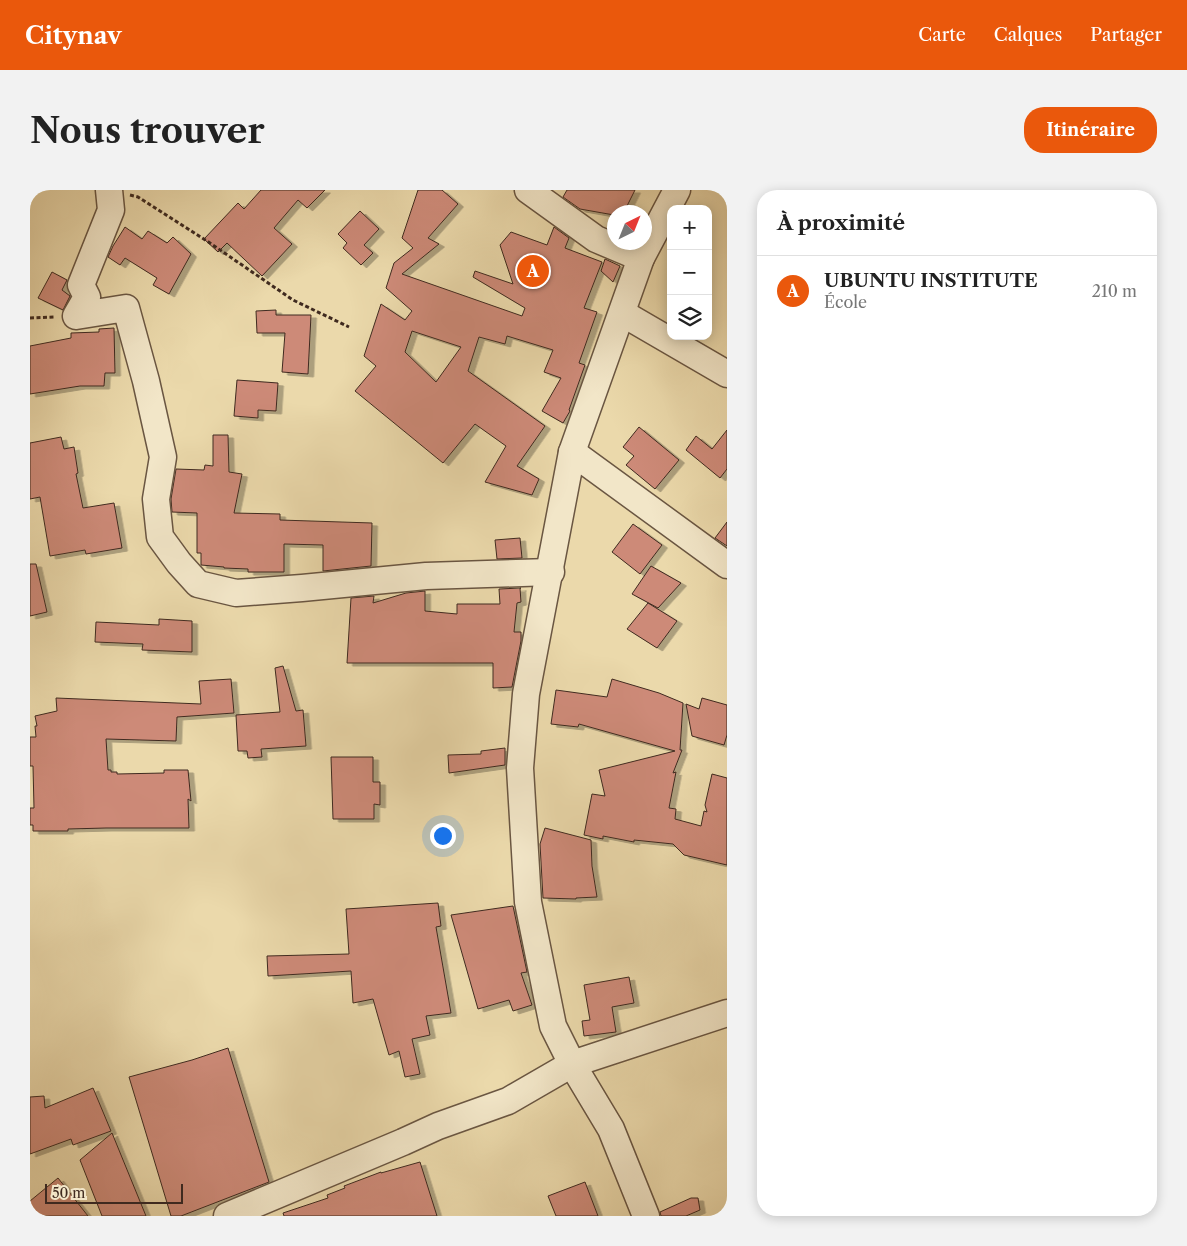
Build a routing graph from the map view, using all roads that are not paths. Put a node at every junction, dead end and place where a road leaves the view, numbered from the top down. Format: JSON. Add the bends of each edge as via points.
{"nodes":[{"id":1,"x":528,"y":190,"type":"edge"},
{"id":2,"x":677,"y":190,"type":"edge"},
{"id":3,"x":115,"y":191,"type":"edge"},
{"id":4,"x":641,"y":258,"type":"junction"},
{"id":5,"x":622,"y":313,"type":"junction"},
{"id":6,"x":727,"y":374,"type":"edge"},
{"id":7,"x":572,"y":452,"type":"junction"},
{"id":8,"x":727,"y":564,"type":"edge"},
{"id":9,"x":551,"y":572,"type":"junction"},
{"id":10,"x":727,"y":1013,"type":"edge"},
{"id":11,"x":572,"y":1064,"type":"junction"},
{"id":12,"x":227,"y":1216,"type":"edge"},
{"id":13,"x":646,"y":1216,"type":"edge"}],
"edges":[{"from":1,"to":4,"type":"street","via":[[596,239]]},
{"from":2,"to":4,"type":"street"},
{"from":3,"to":9,"type":"street","via":[[111,210],[81,284],[87,297],[76,316],[126,308],[163,457],[156,499],[160,536],[198,584],[236,593],[426,576]]},
{"from":4,"to":5,"type":"street"},
{"from":5,"to":6,"type":"street"},
{"from":5,"to":7,"type":"street"},
{"from":7,"to":8,"type":"street"},
{"from":7,"to":9,"type":"street"},
{"from":9,"to":11,"type":"street","via":[[526,694],[520,768],[528,902],[554,1026]]},
{"from":10,"to":11,"type":"street"},
{"from":11,"to":12,"type":"street","via":[[508,1101],[438,1126]]},
{"from":11,"to":13,"type":"street","via":[[611,1129]]}]}
